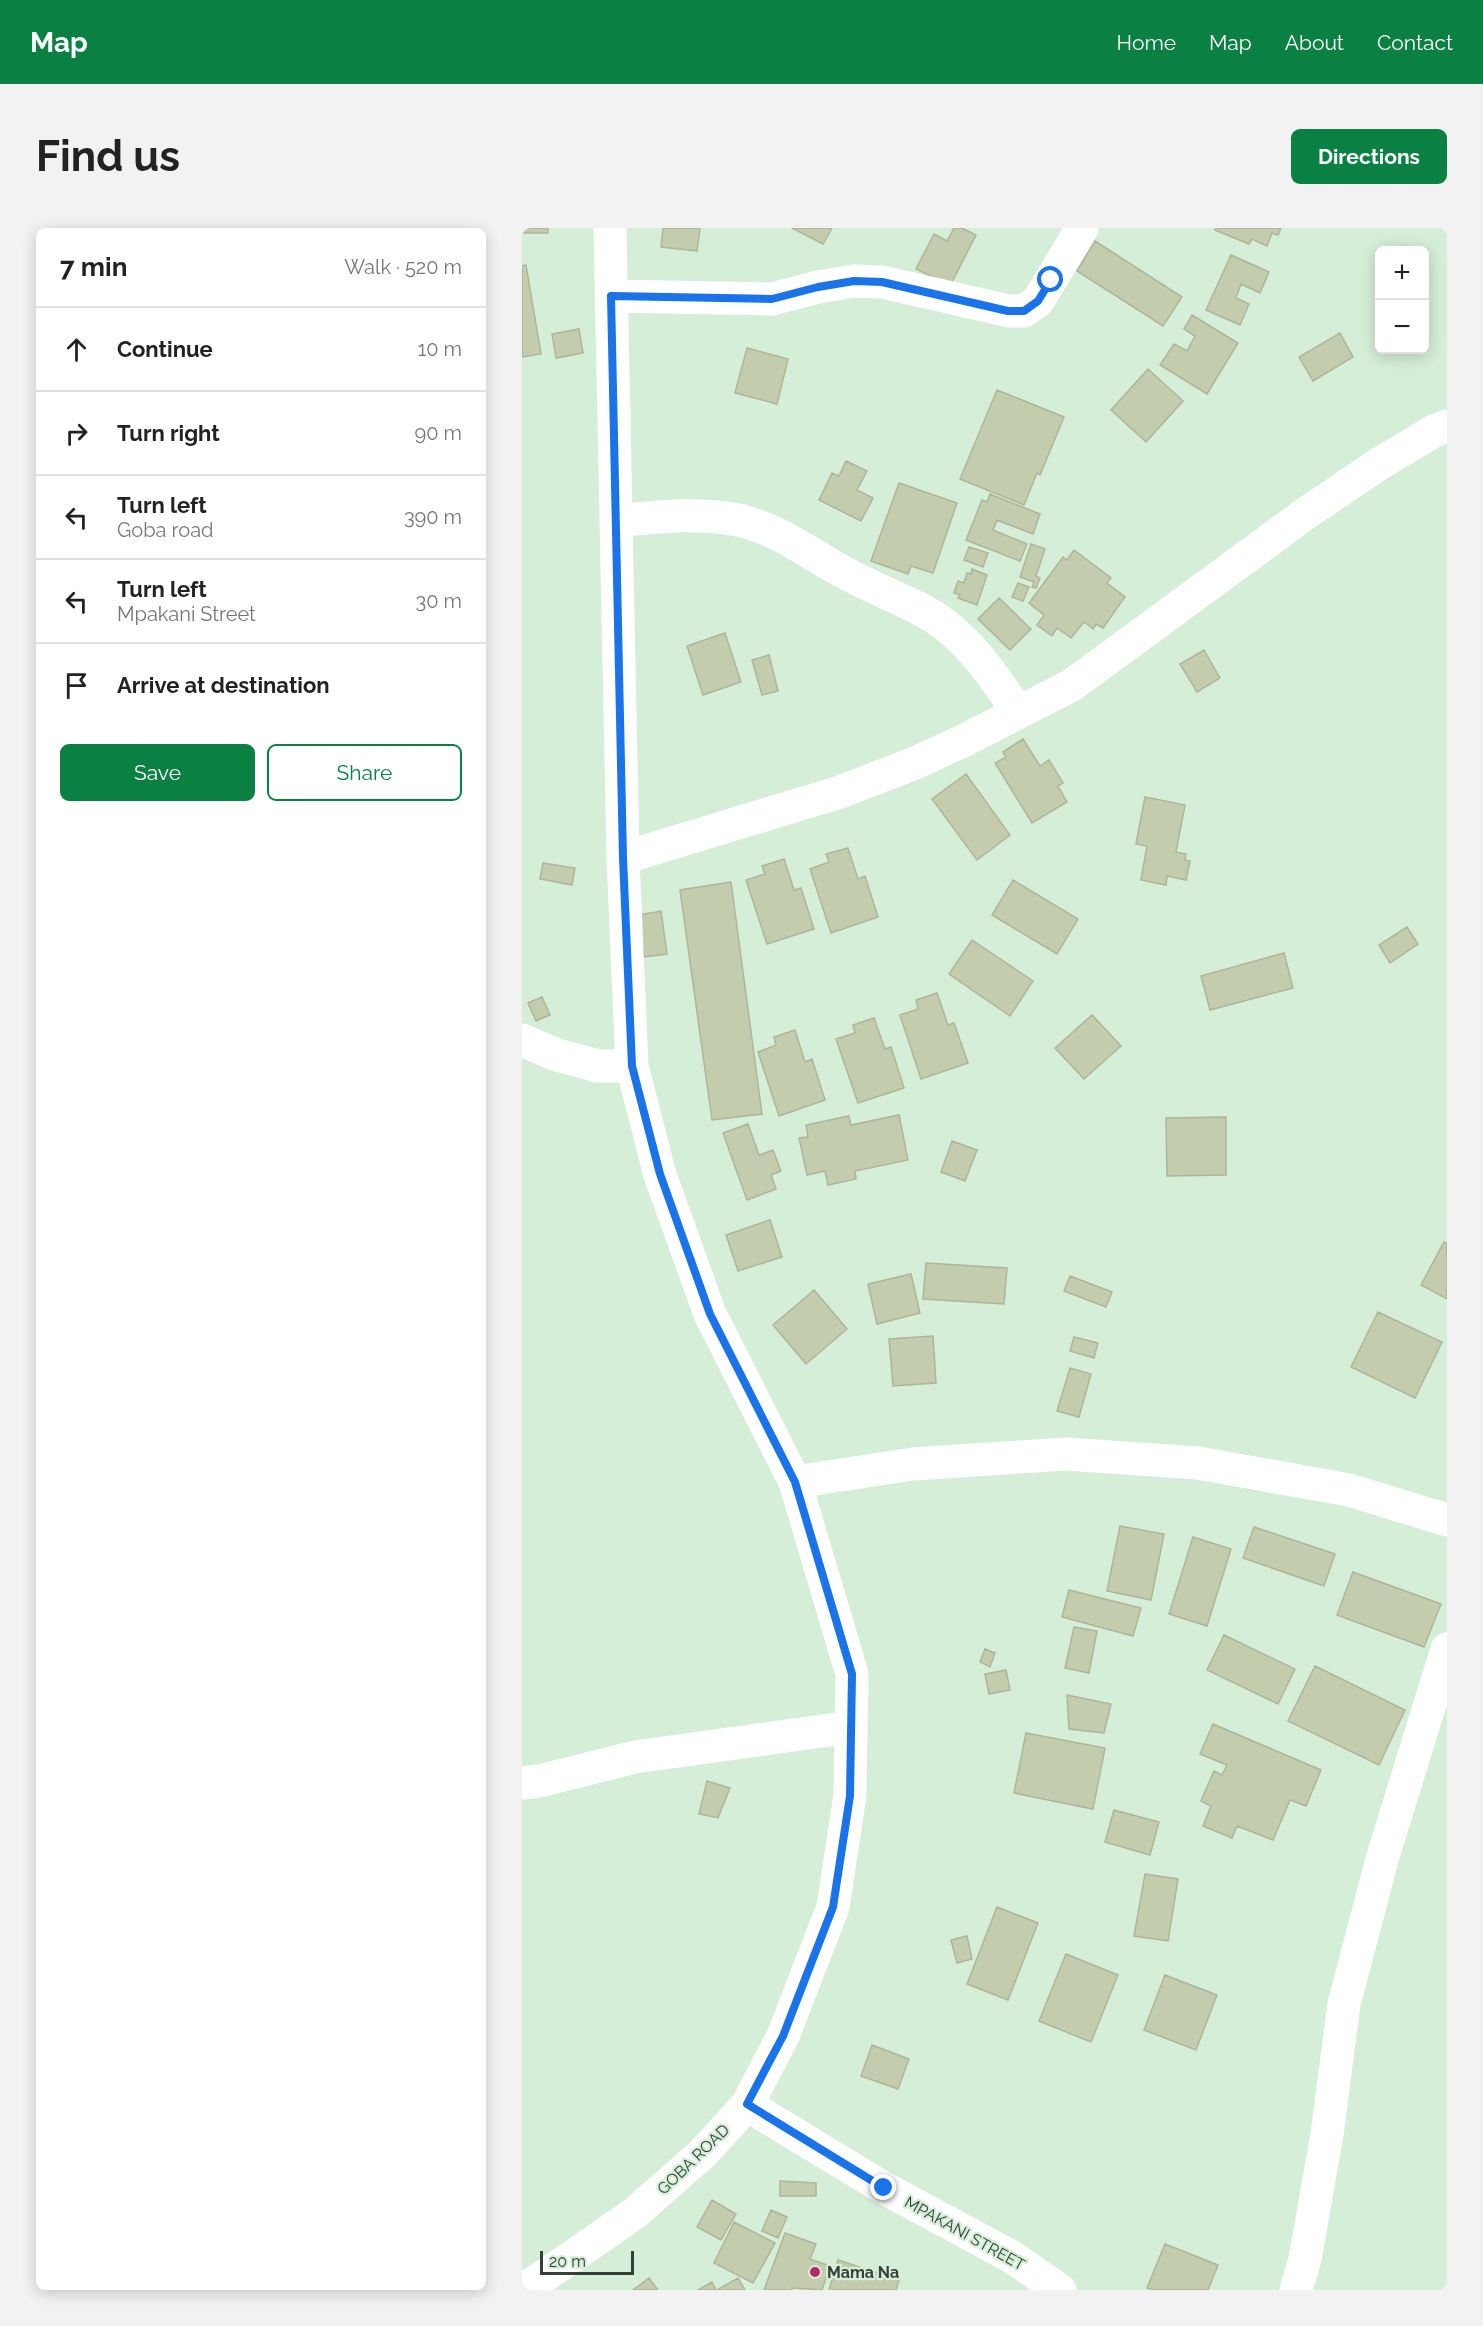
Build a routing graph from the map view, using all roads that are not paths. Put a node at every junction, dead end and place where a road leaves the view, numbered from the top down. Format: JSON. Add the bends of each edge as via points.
{"nodes":[{"id":1,"x":610,"y":228,"type":"edge"},
{"id":2,"x":1082,"y":228,"type":"edge"},
{"id":3,"x":611,"y":296,"type":"junction"},
{"id":4,"x":1447,"y":426,"type":"edge"},
{"id":5,"x":616,"y":521,"type":"junction"},
{"id":6,"x":1018,"y":712,"type":"junction"},
{"id":7,"x":623,"y":858,"type":"junction"},
{"id":8,"x":522,"y":1041,"type":"edge"},
{"id":9,"x":632,"y":1066,"type":"junction"},
{"id":10,"x":795,"y":1482,"type":"junction"},
{"id":11,"x":1447,"y":1520,"type":"edge"},
{"id":12,"x":1447,"y":1649,"type":"edge"},
{"id":13,"x":851,"y":1727,"type":"junction"},
{"id":14,"x":522,"y":1783,"type":"edge"},
{"id":15,"x":747,"y":2104,"type":"junction"},
{"id":16,"x":524,"y":2290,"type":"edge"},
{"id":17,"x":1060,"y":2290,"type":"edge"},
{"id":18,"x":1296,"y":2290,"type":"edge"}],
"edges":[{"from":1,"to":3,"type":"street","name":"GOBA ROAD"},
{"from":2,"to":3,"type":"street","via":[[1038,301],[1024,311],[854,281],[772,299]]},
{"from":3,"to":5,"type":"street","name":"GOBA ROAD"},
{"from":4,"to":6,"type":"street","via":[[1379,464],[1305,514],[1072,685]]},
{"from":5,"to":6,"type":"street","via":[[707,516],[740,520],[772,532],[864,585],[920,608],[949,629],[986,665]]},
{"from":5,"to":7,"type":"street","name":"GOBA ROAD"},
{"from":6,"to":7,"type":"street","via":[[915,763],[840,792]]},
{"from":7,"to":9,"type":"street","name":"GOBA ROAD"},
{"from":8,"to":9,"type":"street","via":[[598,1066]]},
{"from":9,"to":10,"type":"street","name":"GOBA ROAD","via":[[660,1174],[710,1314]]},
{"from":10,"to":11,"type":"street","via":[[913,1464],[1066,1454],[1198,1463],[1348,1490]]},
{"from":10,"to":13,"type":"street","name":"GOBA ROAD","via":[[852,1674]]},
{"from":12,"to":18,"type":"street","via":[[1383,1856],[1344,2004],[1325,2145]]},
{"from":13,"to":14,"type":"street","via":[[635,1757]]},
{"from":13,"to":15,"type":"street","name":"GOBA ROAD","via":[[850,1796],[833,1907],[783,2036]]},
{"from":15,"to":16,"type":"street","name":"GOBA ROAD","via":[[703,2153],[635,2213]]},
{"from":15,"to":17,"type":"street","name":"MPAKANI STREET","via":[[884,2188],[1012,2257]]}]}
